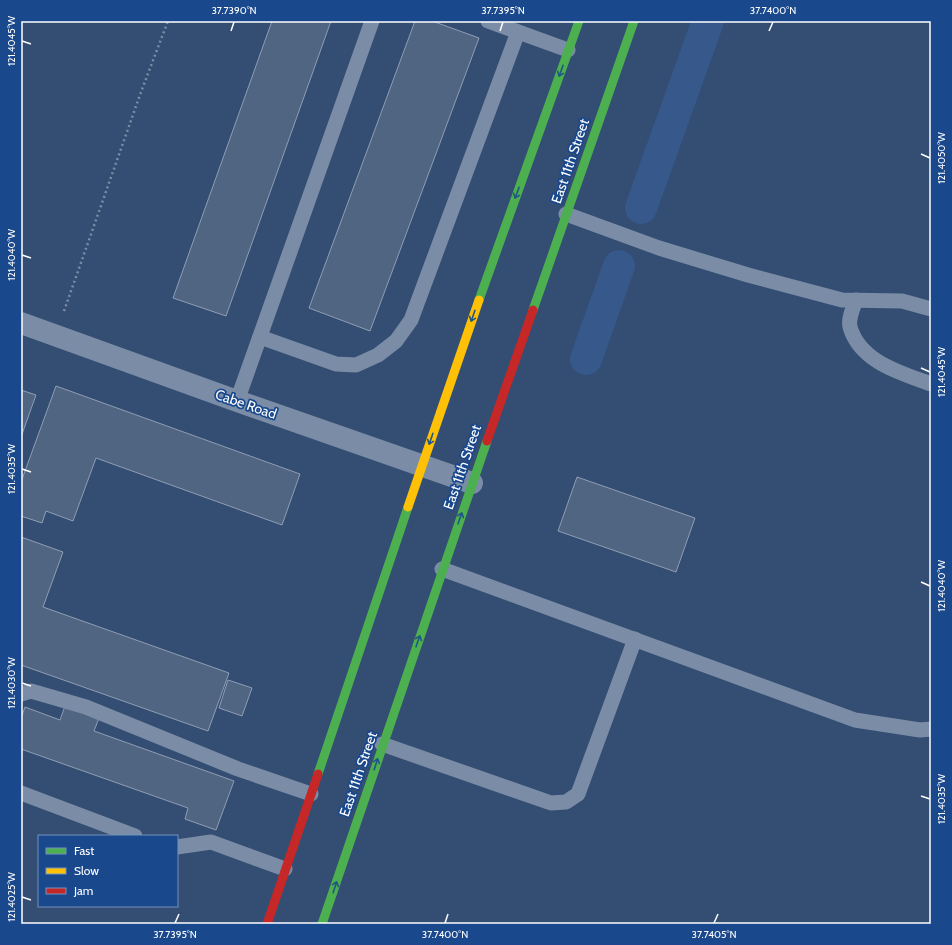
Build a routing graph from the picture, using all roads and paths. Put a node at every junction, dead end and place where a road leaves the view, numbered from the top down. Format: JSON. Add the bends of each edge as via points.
{"nodes":[{"id":1,"x":168,"y":21,"type":"edge"},
{"id":2,"x":372,"y":21,"type":"edge"},
{"id":3,"x":488,"y":21,"type":"edge"},
{"id":4,"x":579,"y":21,"type":"edge"},
{"id":5,"x":634,"y":21,"type":"edge"},
{"id":6,"x":518,"y":32,"type":"junction"},
{"id":7,"x":568,"y":50,"type":"junction"},
{"id":8,"x":566,"y":214,"type":"junction"},
{"id":9,"x":856,"y":300,"type":"junction"},
{"id":10,"x":931,"y":309,"type":"edge"},
{"id":11,"x":21,"y":323,"type":"edge"},
{"id":12,"x":55,"y":336,"type":"junction"},
{"id":13,"x":260,"y":337,"type":"junction"},
{"id":14,"x":931,"y":384,"type":"edge"},
{"id":15,"x":237,"y":401,"type":"junction"},
{"id":16,"x":422,"y":466,"type":"junction"},
{"id":17,"x":472,"y":483,"type":"junction"},
{"id":18,"x":442,"y":569,"type":"junction"},
{"id":19,"x":635,"y":638,"type":"junction"},
{"id":20,"x":21,"y":694,"type":"edge"},
{"id":21,"x":931,"y":730,"type":"edge"},
{"id":22,"x":382,"y":744,"type":"junction"},
{"id":23,"x":21,"y":793,"type":"edge"},
{"id":24,"x":311,"y":794,"type":"junction"},
{"id":25,"x":132,"y":835,"type":"edge"},
{"id":26,"x":178,"y":847,"type":"edge"},
{"id":27,"x":285,"y":869,"type":"junction"},
{"id":28,"x":267,"y":924,"type":"edge"},
{"id":29,"x":322,"y":924,"type":"edge"}],
"edges":[{"from":1,"to":12,"type":"path"},
{"from":2,"to":13,"type":"lane"},
{"from":3,"to":6,"type":"lane"},
{"from":4,"to":7,"type":"main road"},
{"from":5,"to":8,"type":"main road","name":"East 11th Street"},
{"from":6,"to":7,"type":"lane"},
{"from":6,"to":13,"type":"lane","via":[[411,320],[396,341],[378,355],[356,365],[336,364]]},
{"from":7,"to":16,"type":"main road","one_way":true},
{"from":8,"to":9,"type":"lane","via":[[659,248],[748,275],[842,300]]},
{"from":8,"to":17,"type":"main road","name":"East 11th Street"},
{"from":9,"to":10,"type":"lane","via":[[902,301]]},
{"from":9,"to":14,"type":"lane","via":[[850,326],[858,344],[876,361]]},
{"from":11,"to":12,"type":"street","name":"Cabe Road"},
{"from":12,"to":15,"type":"street","name":"Cabe Road"},
{"from":13,"to":15,"type":"lane"},
{"from":15,"to":16,"type":"street","name":"Cabe Road"},
{"from":16,"to":17,"type":"street","name":"Cabe Road"},
{"from":16,"to":24,"type":"main road"},
{"from":18,"to":17,"type":"main road","name":"East 11th Street","one_way":true},
{"from":18,"to":19,"type":"lane"},
{"from":22,"to":18,"type":"main road","name":"East 11th Street","one_way":true},
{"from":19,"to":21,"type":"lane","via":[[855,720]]},
{"from":19,"to":22,"type":"lane","via":[[578,794],[566,802],[551,803]]},
{"from":20,"to":24,"type":"lane","via":[[31,691],[86,708],[238,769]]},
{"from":29,"to":22,"type":"main road","name":"East 11th Street","one_way":true},
{"from":23,"to":25,"type":"lane"},
{"from":24,"to":27,"type":"main road"},
{"from":26,"to":27,"type":"lane","via":[[211,842]]},
{"from":27,"to":28,"type":"main road"}]}
